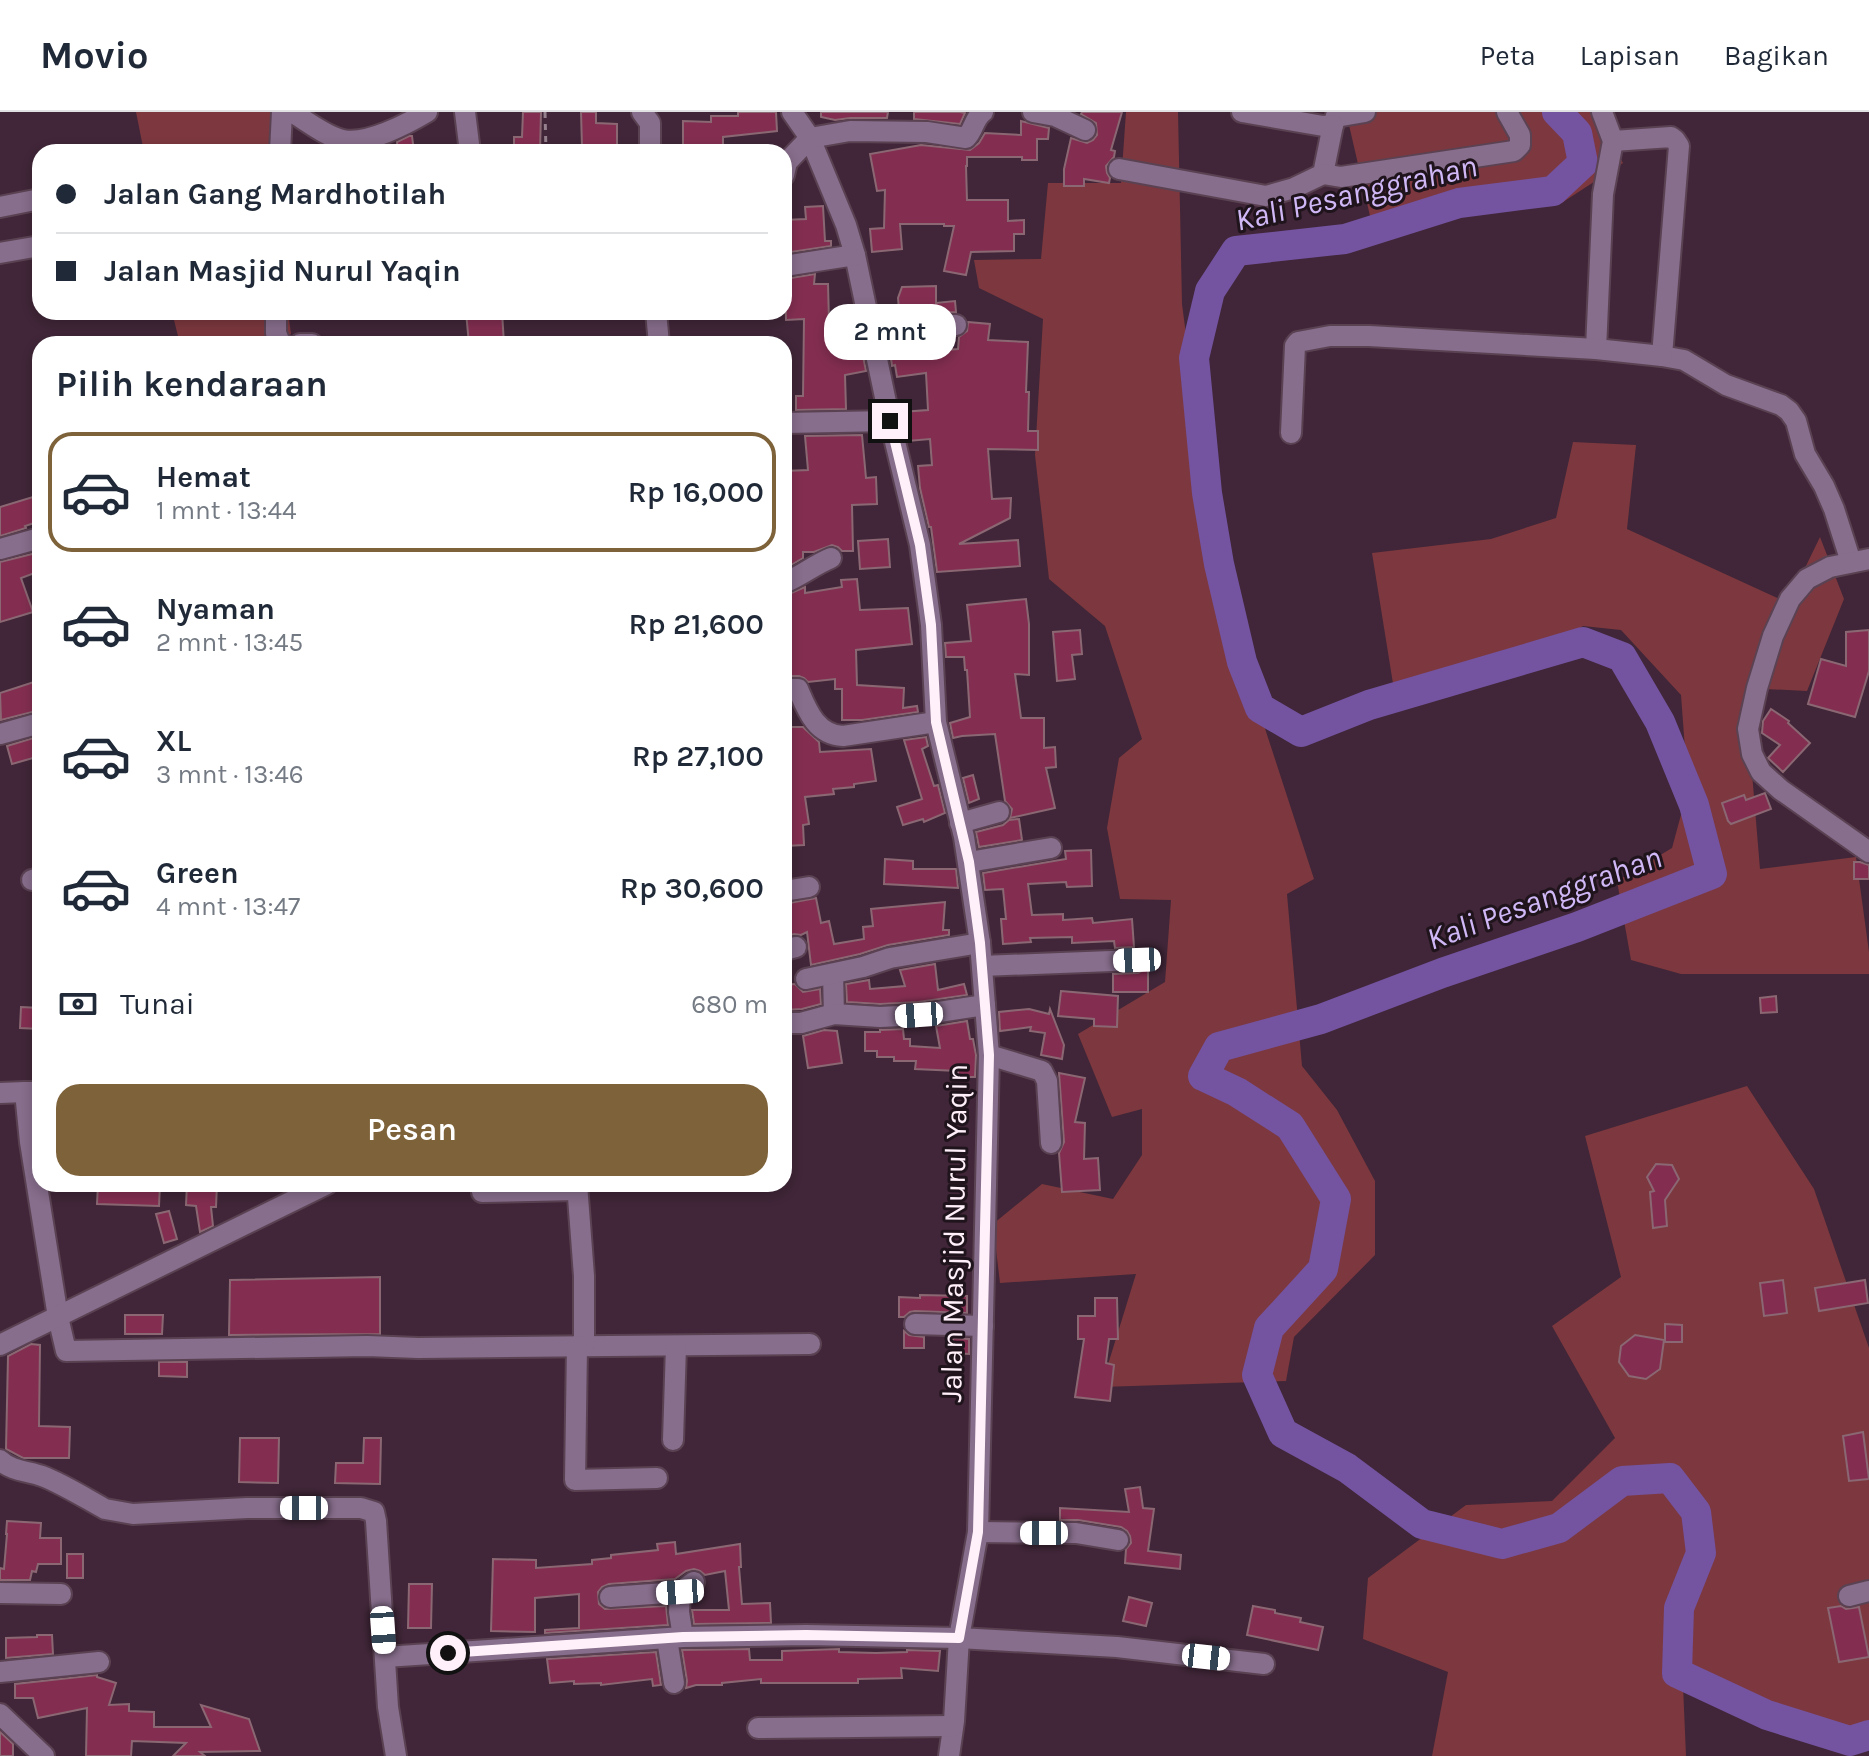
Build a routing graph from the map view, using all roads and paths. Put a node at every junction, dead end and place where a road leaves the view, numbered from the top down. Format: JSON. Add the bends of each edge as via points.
{"nodes":[{"id":1,"x":282,"y":112,"type":"edge"},
{"id":2,"x":292,"y":112,"type":"edge"},
{"id":3,"x":427,"y":112,"type":"edge"},
{"id":4,"x":465,"y":112,"type":"edge"},
{"id":5,"x":545,"y":112,"type":"edge"},
{"id":6,"x":642,"y":112,"type":"edge"},
{"id":7,"x":792,"y":112,"type":"edge"},
{"id":8,"x":983,"y":112,"type":"edge"},
{"id":9,"x":1033,"y":112,"type":"edge"},
{"id":10,"x":1242,"y":112,"type":"edge"},
{"id":11,"x":1365,"y":112,"type":"edge"},
{"id":12,"x":1507,"y":112,"type":"edge"},
{"id":13,"x":1602,"y":112,"type":"edge"},
{"id":14,"x":1335,"y":118,"type":"edge"},
{"id":15,"x":849,"y":121,"type":"edge"},
{"id":16,"x":1085,"y":130,"type":"dead end"},
{"id":17,"x":810,"y":138,"type":"junction"},
{"id":18,"x":1613,"y":141,"type":"junction"},
{"id":19,"x":280,"y":144,"type":"edge"},
{"id":20,"x":469,"y":144,"type":"edge"},
{"id":21,"x":546,"y":144,"type":"edge"},
{"id":22,"x":650,"y":144,"type":"edge"},
{"id":23,"x":792,"y":157,"type":"edge"},
{"id":24,"x":1119,"y":169,"type":"dead end"},
{"id":25,"x":1323,"y":174,"type":"junction"},
{"id":26,"x":32,"y":201,"type":"edge"},
{"id":27,"x":0,"y":207,"type":"edge"},
{"id":28,"x":32,"y":247,"type":"edge"},
{"id":29,"x":0,"y":253,"type":"edge"},
{"id":30,"x":855,"y":255,"type":"junction"},
{"id":31,"x":792,"y":265,"type":"edge"},
{"id":32,"x":956,"y":325,"type":"dead end"},
{"id":33,"x":871,"y":330,"type":"junction"},
{"id":34,"x":1596,"y":349,"type":"junction"},
{"id":35,"x":1662,"y":356,"type":"junction"},
{"id":36,"x":890,"y":421,"type":"junction"},
{"id":37,"x":792,"y":423,"type":"edge"},
{"id":38,"x":1291,"y":433,"type":"dead end"},
{"id":39,"x":32,"y":540,"type":"edge"},
{"id":40,"x":0,"y":549,"type":"edge"},
{"id":41,"x":831,"y":558,"type":"dead end"},
{"id":42,"x":1860,"y":560,"type":"edge"},
{"id":43,"x":792,"y":580,"type":"edge"},
{"id":44,"x":792,"y":689,"type":"edge"},
{"id":45,"x":936,"y":722,"type":"junction"},
{"id":46,"x":32,"y":725,"type":"edge"},
{"id":47,"x":0,"y":734,"type":"edge"},
{"id":48,"x":999,"y":812,"type":"dead end"},
{"id":49,"x":960,"y":823,"type":"junction"},
{"id":50,"x":1051,"y":848,"type":"dead end"},
{"id":51,"x":1869,"y":852,"type":"edge"},
{"id":52,"x":969,"y":862,"type":"junction"},
{"id":53,"x":809,"y":887,"type":"dead end"},
{"id":54,"x":792,"y":890,"type":"edge"},
{"id":55,"x":980,"y":943,"type":"junction"},
{"id":56,"x":1137,"y":960,"type":"dead end"},
{"id":57,"x":982,"y":966,"type":"junction"},
{"id":58,"x":833,"y":974,"type":"junction"},
{"id":59,"x":806,"y":979,"type":"dead end"},
{"id":60,"x":985,"y":1005,"type":"junction"},
{"id":61,"x":834,"y":1014,"type":"junction"},
{"id":62,"x":792,"y":1023,"type":"edge"},
{"id":63,"x":989,"y":1055,"type":"junction"},
{"id":64,"x":1,"y":1087,"type":"edge"},
{"id":65,"x":32,"y":1092,"type":"edge"},
{"id":66,"x":1051,"y":1143,"type":"dead end"},
{"id":67,"x":42,"y":1192,"type":"edge"},
{"id":68,"x":311,"y":1192,"type":"edge"},
{"id":69,"x":577,"y":1192,"type":"edge"},
{"id":70,"x":58,"y":1317,"type":"junction"},
{"id":71,"x":915,"y":1324,"type":"dead end"},
{"id":72,"x":983,"y":1326,"type":"junction"},
{"id":73,"x":810,"y":1344,"type":"dead end"},
{"id":74,"x":0,"y":1345,"type":"edge"},
{"id":75,"x":580,"y":1346,"type":"junction"},
{"id":76,"x":676,"y":1346,"type":"junction"},
{"id":77,"x":673,"y":1440,"type":"dead end"},
{"id":78,"x":0,"y":1460,"type":"edge"},
{"id":79,"x":657,"y":1478,"type":"dead end"},
{"id":80,"x":978,"y":1532,"type":"junction"},
{"id":81,"x":1118,"y":1540,"type":"dead end"},
{"id":82,"x":1869,"y":1591,"type":"edge"},
{"id":83,"x":0,"y":1593,"type":"edge"},
{"id":84,"x":61,"y":1594,"type":"dead end"},
{"id":85,"x":1849,"y":1596,"type":"dead end"},
{"id":86,"x":610,"y":1597,"type":"dead end"},
{"id":87,"x":675,"y":1638,"type":"junction"},
{"id":88,"x":959,"y":1638,"type":"junction"},
{"id":89,"x":385,"y":1657,"type":"junction"},
{"id":90,"x":99,"y":1662,"type":"dead end"},
{"id":91,"x":1264,"y":1664,"type":"dead end"},
{"id":92,"x":0,"y":1672,"type":"edge"},
{"id":93,"x":674,"y":1683,"type":"dead end"},
{"id":94,"x":3,"y":1720,"type":"edge"},
{"id":95,"x":953,"y":1726,"type":"junction"},
{"id":96,"x":758,"y":1728,"type":"dead end"},
{"id":97,"x":34,"y":1753,"type":"edge"},
{"id":98,"x":396,"y":1756,"type":"edge"},
{"id":99,"x":949,"y":1756,"type":"edge"}],
"edges":[{"from":1,"to":19,"type":"street"},
{"from":2,"to":3,"type":"street","via":[[341,140],[358,141]]},
{"from":4,"to":20,"type":"street"},
{"from":5,"to":21,"type":"path"},
{"from":6,"to":22,"type":"street","via":[[650,123]]},
{"from":7,"to":17,"type":"street","name":"Jalan Masjid Nurul Yaqin"},
{"from":8,"to":15,"type":"street","via":[[966,138]]},
{"from":9,"to":16,"type":"street"},
{"from":10,"to":14,"type":"street","via":[[1323,126]]},
{"from":11,"to":14,"type":"street"},
{"from":12,"to":25,"type":"street","via":[[1520,135],[1514,151],[1341,177]]},
{"from":13,"to":18,"type":"street"},
{"from":14,"to":25,"type":"street"},
{"from":15,"to":17,"type":"street"},
{"from":17,"to":23,"type":"street"},
{"from":17,"to":30,"type":"street","name":"Jalan Masjid Nurul Yaqin"},
{"from":18,"to":34,"type":"street","via":[[1603,194]]},
{"from":18,"to":35,"type":"street","via":[[1671,137],[1679,146]]},
{"from":24,"to":25,"type":"street","via":[[1266,196]]},
{"from":26,"to":27,"type":"street"},
{"from":28,"to":29,"type":"street"},
{"from":30,"to":31,"type":"street"},
{"from":30,"to":33,"type":"street","name":"Jalan Masjid Nurul Yaqin"},
{"from":32,"to":33,"type":"street"},
{"from":33,"to":36,"type":"street","name":"Jalan Masjid Nurul Yaqin"},
{"from":34,"to":35,"type":"street"},
{"from":34,"to":38,"type":"street","via":[[1369,336],[1298,342]]},
{"from":35,"to":42,"type":"street","via":[[1684,360],[1726,385],[1789,411],[1805,454]]},
{"from":36,"to":37,"type":"street"},
{"from":36,"to":45,"type":"street","name":"Jalan Masjid Nurul Yaqin","via":[[920,545]]},
{"from":39,"to":40,"type":"street"},
{"from":41,"to":43,"type":"street"},
{"from":42,"to":51,"type":"street","via":[[1807,579],[1790,599],[1773,636],[1748,729],[1761,772]]},
{"from":44,"to":45,"type":"street","via":[[798,689],[809,715],[833,735]]},
{"from":45,"to":49,"type":"street","name":"Jalan Masjid Nurul Yaqin"},
{"from":46,"to":47,"type":"street"},
{"from":48,"to":49,"type":"street"},
{"from":49,"to":52,"type":"street","name":"Jalan Masjid Nurul Yaqin"},
{"from":50,"to":52,"type":"street"},
{"from":52,"to":55,"type":"street","name":"Jalan Masjid Nurul Yaqin"},
{"from":53,"to":54,"type":"street"},
{"from":55,"to":57,"type":"street","name":"Jalan Masjid Nurul Yaqin"},
{"from":55,"to":58,"type":"street"},
{"from":56,"to":57,"type":"street"},
{"from":57,"to":60,"type":"street","name":"Jalan Masjid Nurul Yaqin"},
{"from":58,"to":59,"type":"street"},
{"from":58,"to":61,"type":"street"},
{"from":60,"to":61,"type":"street","via":[[919,1015]]},
{"from":60,"to":63,"type":"street","name":"Jalan Masjid Nurul Yaqin"},
{"from":61,"to":62,"type":"street"},
{"from":63,"to":66,"type":"street","via":[[1042,1071]]},
{"from":63,"to":72,"type":"street","name":"Jalan Masjid Nurul Yaqin"},
{"from":64,"to":65,"type":"street"},
{"from":67,"to":70,"type":"street"},
{"from":68,"to":70,"type":"street"},
{"from":69,"to":75,"type":"street","via":[[584,1276]]},
{"from":70,"to":74,"type":"street"},
{"from":70,"to":75,"type":"street","via":[[66,1351]]},
{"from":71,"to":72,"type":"street"},
{"from":72,"to":80,"type":"street","name":"Jalan Masjid Nurul Yaqin"},
{"from":73,"to":76,"type":"street"},
{"from":75,"to":76,"type":"street"},
{"from":75,"to":79,"type":"street","via":[[575,1480]]},
{"from":76,"to":77,"type":"street"},
{"from":78,"to":89,"type":"street","via":[[117,1512],[374,1512]]},
{"from":80,"to":81,"type":"street","via":[[1076,1533]]},
{"from":80,"to":88,"type":"street","name":"Jalan Masjid Nurul Yaqin"},
{"from":82,"to":85,"type":"street"},
{"from":83,"to":84,"type":"street"},
{"from":86,"to":87,"type":"street","via":[[687,1587]]},
{"from":87,"to":88,"type":"street"},
{"from":87,"to":89,"type":"street"},
{"from":87,"to":93,"type":"street"},
{"from":88,"to":91,"type":"street","via":[[1117,1647]]},
{"from":88,"to":95,"type":"street","name":"Jalan Masjid Nurul Yaqin"},
{"from":89,"to":98,"type":"street"},
{"from":90,"to":92,"type":"street"},
{"from":94,"to":97,"type":"street"},
{"from":95,"to":96,"type":"street"},
{"from":95,"to":99,"type":"street","name":"Jalan Masjid Nurul Yaqin"}]}
